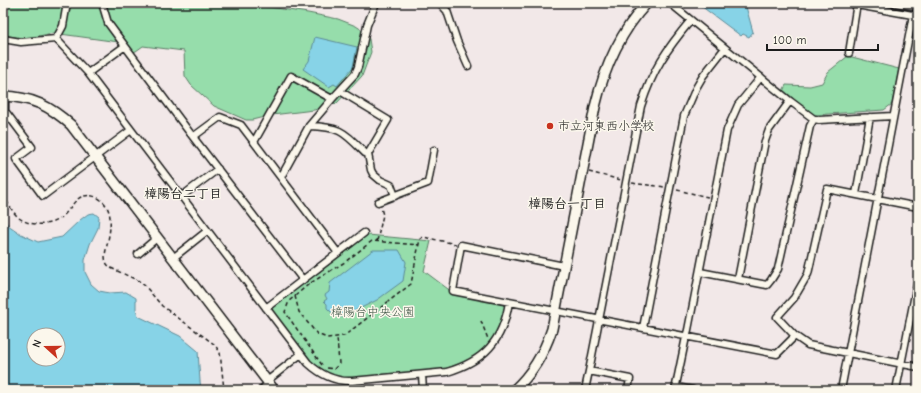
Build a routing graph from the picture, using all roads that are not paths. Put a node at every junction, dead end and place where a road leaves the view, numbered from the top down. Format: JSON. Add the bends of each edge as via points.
{"nodes":[{"id":1,"x":67,"y":3,"type":"edge"},
{"id":2,"x":102,"y":3,"type":"edge"},
{"id":3,"x":376,"y":3,"type":"edge"},
{"id":4,"x":440,"y":3,"type":"edge"},
{"id":5,"x":647,"y":3,"type":"edge"},
{"id":6,"x":670,"y":3,"type":"edge"},
{"id":7,"x":895,"y":3,"type":"edge"},
{"id":8,"x":858,"y":4,"type":"edge"},
{"id":9,"x":918,"y":7,"type":"edge"},
{"id":10,"x":915,"y":15,"type":"edge"},
{"id":11,"x":691,"y":20,"type":"junction"},
{"id":12,"x":3,"y":39,"type":"edge"},
{"id":13,"x":56,"y":39,"type":"junction"},
{"id":14,"x":124,"y":46,"type":"junction"},
{"id":15,"x":726,"y":48,"type":"junction"},
{"id":16,"x":849,"y":53,"type":"dead end"},
{"id":17,"x":468,"y":66,"type":"dead end"},
{"id":18,"x":88,"y":73,"type":"junction"},
{"id":19,"x":761,"y":77,"type":"junction"},
{"id":20,"x":340,"y":91,"type":"junction"},
{"id":21,"x":4,"y":96,"type":"edge"},
{"id":22,"x":332,"y":99,"type":"junction"},
{"id":23,"x":790,"y":101,"type":"junction"},
{"id":24,"x":893,"y":116,"type":"junction"},
{"id":25,"x":870,"y":117,"type":"junction"},
{"id":26,"x":814,"y":119,"type":"junction"},
{"id":27,"x":309,"y":126,"type":"junction"},
{"id":28,"x":131,"y":130,"type":"junction"},
{"id":29,"x":193,"y":137,"type":"junction"},
{"id":30,"x":254,"y":142,"type":"junction"},
{"id":31,"x":434,"y":150,"type":"dead end"},
{"id":32,"x":368,"y":154,"type":"junction"},
{"id":33,"x":96,"y":157,"type":"junction"},
{"id":34,"x":218,"y":169,"type":"junction"},
{"id":35,"x":281,"y":177,"type":"junction"},
{"id":36,"x":856,"y":194,"type":"junction"},
{"id":37,"x":182,"y":196,"type":"junction"},
{"id":38,"x":395,"y":196,"type":"junction"},
{"id":39,"x":877,"y":198,"type":"junction"},
{"id":40,"x":378,"y":202,"type":"road end"},
{"id":41,"x":918,"y":207,"type":"edge"},
{"id":42,"x":207,"y":231,"type":"junction"},
{"id":43,"x":364,"y":233,"type":"dead end"},
{"id":44,"x":158,"y":237,"type":"junction"},
{"id":45,"x":338,"y":253,"type":"junction"},
{"id":46,"x":138,"y":254,"type":"dead end"},
{"id":47,"x":173,"y":258,"type":"junction"},
{"id":48,"x":564,"y":266,"type":"junction"},
{"id":49,"x":700,"y":272,"type":"junction"},
{"id":50,"x":738,"y":279,"type":"junction"},
{"id":51,"x":918,"y":279,"type":"edge"},
{"id":52,"x":302,"y":280,"type":"junction"},
{"id":53,"x":509,"y":302,"type":"junction"},
{"id":54,"x":266,"y":308,"type":"junction"},
{"id":55,"x":555,"y":311,"type":"junction"},
{"id":56,"x":598,"y":319,"type":"junction"},
{"id":57,"x":642,"y":328,"type":"junction"},
{"id":58,"x":795,"y":336,"type":"junction"},
{"id":59,"x":686,"y":337,"type":"junction"},
{"id":60,"x":848,"y":353,"type":"junction"},
{"id":61,"x":301,"y":354,"type":"junction"},
{"id":62,"x":902,"y":364,"type":"junction"},
{"id":63,"x":918,"y":367,"type":"edge"},
{"id":64,"x":589,"y":371,"type":"junction"},
{"id":65,"x":422,"y":375,"type":"junction"},
{"id":66,"x":270,"y":385,"type":"edge"},
{"id":67,"x":675,"y":388,"type":"edge"},
{"id":68,"x":261,"y":390,"type":"edge"},
{"id":69,"x":423,"y":390,"type":"edge"},
{"id":70,"x":514,"y":390,"type":"edge"},
{"id":71,"x":585,"y":390,"type":"edge"},
{"id":72,"x":628,"y":390,"type":"edge"},
{"id":73,"x":693,"y":390,"type":"edge"},
{"id":74,"x":841,"y":390,"type":"edge"},
{"id":75,"x":896,"y":390,"type":"edge"}],
"edges":[{"from":1,"to":13,"type":"street","via":[[63,26]]},
{"from":2,"to":14,"type":"street","via":[[108,23]]},
{"from":3,"to":20,"type":"street","via":[[367,25],[358,67]]},
{"from":4,"to":17,"type":"street","via":[[448,11],[457,42]]},
{"from":5,"to":48,"type":"street","via":[[628,27],[604,74],[595,107]]},
{"from":6,"to":11,"type":"street"},
{"from":7,"to":9,"type":"street"},
{"from":8,"to":10,"type":"street"},
{"from":8,"to":16,"type":"street"},
{"from":10,"to":24,"type":"street"},
{"from":11,"to":15,"type":"street"},
{"from":11,"to":56,"type":"street","via":[[659,62],[640,106]]},
{"from":12,"to":13,"type":"street","via":[[21,42]]},
{"from":13,"to":18,"type":"street"},
{"from":14,"to":18,"type":"street"},
{"from":14,"to":29,"type":"street"},
{"from":15,"to":19,"type":"street"},
{"from":15,"to":57,"type":"street","via":[[703,76],[684,116]]},
{"from":18,"to":28,"type":"street"},
{"from":19,"to":23,"type":"street"},
{"from":19,"to":49,"type":"street","via":[[738,106],[727,130]]},
{"from":20,"to":22,"type":"street"},
{"from":20,"to":32,"type":"street","via":[[388,120]]},
{"from":21,"to":33,"type":"street","via":[[28,99],[53,110],[71,125]]},
{"from":21,"to":33,"type":"street","via":[[5,111],[32,147],[16,159],[43,196]]},
{"from":22,"to":27,"type":"street"},
{"from":22,"to":30,"type":"street","via":[[291,76]]},
{"from":23,"to":26,"type":"street"},
{"from":23,"to":50,"type":"street","via":[[769,130],[765,141]]},
{"from":24,"to":25,"type":"street"},
{"from":24,"to":39,"type":"street"},
{"from":25,"to":26,"type":"street"},
{"from":25,"to":36,"type":"street"},
{"from":26,"to":50,"type":"street","via":[[810,126],[778,269],[767,285]]},
{"from":27,"to":32,"type":"street","via":[[328,127],[340,131]]},
{"from":27,"to":35,"type":"street"},
{"from":28,"to":33,"type":"street"},
{"from":28,"to":37,"type":"street"},
{"from":29,"to":30,"type":"street","via":[[220,117],[241,125]]},
{"from":29,"to":34,"type":"street"},
{"from":30,"to":35,"type":"street"},
{"from":31,"to":38,"type":"street","via":[[428,183]]},
{"from":32,"to":38,"type":"street","via":[[373,174],[391,185]]},
{"from":33,"to":44,"type":"street"},
{"from":34,"to":37,"type":"street"},
{"from":34,"to":52,"type":"street"},
{"from":35,"to":45,"type":"street"},
{"from":36,"to":39,"type":"street"},
{"from":36,"to":58,"type":"street","via":[[827,189],[808,274],[794,298],[777,317]]},
{"from":37,"to":42,"type":"street"},
{"from":38,"to":40,"type":"street"},
{"from":39,"to":41,"type":"street"},
{"from":39,"to":60,"type":"street"},
{"from":42,"to":47,"type":"street"},
{"from":42,"to":54,"type":"street"},
{"from":43,"to":45,"type":"street"},
{"from":44,"to":46,"type":"street"},
{"from":44,"to":47,"type":"street"},
{"from":45,"to":52,"type":"street"},
{"from":47,"to":66,"type":"street"},
{"from":48,"to":53,"type":"street","via":[[462,245],[452,291]]},
{"from":48,"to":55,"type":"street"},
{"from":49,"to":50,"type":"street"},
{"from":49,"to":59,"type":"street"},
{"from":51,"to":62,"type":"street"},
{"from":52,"to":54,"type":"street"},
{"from":53,"to":55,"type":"street"},
{"from":53,"to":65,"type":"street","via":[[500,332],[490,348],[476,360],[447,372]]},
{"from":54,"to":61,"type":"street"},
{"from":55,"to":56,"type":"street"},
{"from":55,"to":70,"type":"street","via":[[547,343],[540,358]]},
{"from":56,"to":57,"type":"street"},
{"from":56,"to":64,"type":"street"},
{"from":57,"to":59,"type":"street"},
{"from":58,"to":59,"type":"street","via":[[776,354]]},
{"from":58,"to":60,"type":"street","via":[[808,344]]},
{"from":59,"to":67,"type":"street"},
{"from":60,"to":62,"type":"street"},
{"from":60,"to":74,"type":"street"},
{"from":61,"to":65,"type":"street","via":[[323,375],[345,382]]},
{"from":61,"to":66,"type":"street"},
{"from":62,"to":63,"type":"street"},
{"from":62,"to":75,"type":"street"},
{"from":64,"to":71,"type":"street"},
{"from":64,"to":72,"type":"street","via":[[630,379]]},
{"from":65,"to":69,"type":"street"},
{"from":66,"to":68,"type":"street"},
{"from":67,"to":73,"type":"street"}]}
